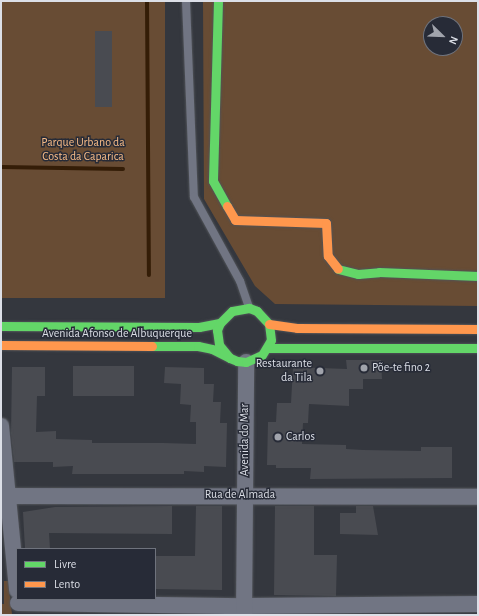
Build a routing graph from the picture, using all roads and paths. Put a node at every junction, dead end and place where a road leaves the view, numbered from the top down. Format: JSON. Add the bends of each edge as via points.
{"nodes":[{"id":1,"x":186,"y":1,"type":"edge"},
{"id":2,"x":218,"y":1,"type":"edge"},
{"id":3,"x":478,"y":276,"type":"edge"},
{"id":4,"x":249,"y":308,"type":"junction"},
{"id":5,"x":220,"y":323,"type":"junction"},
{"id":6,"x":269,"y":324,"type":"junction"},
{"id":7,"x":1,"y":326,"type":"edge"},
{"id":8,"x":478,"y":329,"type":"edge"},
{"id":9,"x":1,"y":345,"type":"edge"},
{"id":10,"x":268,"y":348,"type":"junction"},
{"id":11,"x":478,"y":348,"type":"edge"},
{"id":12,"x":230,"y":358,"type":"junction"},
{"id":13,"x":246,"y":362,"type":"junction"},
{"id":14,"x":1,"y":426,"type":"edge"},
{"id":15,"x":245,"y":495,"type":"junction"},
{"id":16,"x":4,"y":496,"type":"edge"},
{"id":17,"x":478,"y":497,"type":"edge"},
{"id":18,"x":16,"y":587,"type":"edge"},
{"id":19,"x":18,"y":602,"type":"edge"},
{"id":20,"x":478,"y":604,"type":"edge"},
{"id":21,"x":244,"y":610,"type":"edge"}],
"edges":[{"from":1,"to":4,"type":"lane","via":[[194,197],[240,281]]},
{"from":2,"to":3,"type":"main road","via":[[213,181],[235,220],[326,223],[328,256],[336,269],[358,274],[379,272]]},
{"from":4,"to":5,"type":"main road","name":"Avenida Afonso de Albuquerque","via":[[232,311]]},
{"from":4,"to":6,"type":"main road","via":[[258,311]]},
{"from":5,"to":7,"type":"main road","name":"Avenida Afonso de Albuquerque","via":[[199,327]]},
{"from":5,"to":12,"type":"main road","via":[[219,345]]},
{"from":6,"to":8,"type":"main road","via":[[297,328]]},
{"from":6,"to":10,"type":"main road","via":[[271,332]]},
{"from":9,"to":12,"type":"main road","name":"Avenida Afonso de Albuquerque","via":[[191,346],[212,349]]},
{"from":10,"to":11,"type":"main road"},
{"from":10,"to":13,"type":"main road","via":[[262,355]]},
{"from":12,"to":13,"type":"main road","name":"Avenida Afonso de Albuquerque"},
{"from":13,"to":15,"type":"street","name":"Avenida do Mar"},
{"from":14,"to":16,"type":"street"},
{"from":15,"to":16,"type":"street","name":"Rua de Almada"},
{"from":15,"to":17,"type":"street","name":"Rua de Almada"},
{"from":15,"to":21,"type":"street","name":"Avenida do Mar"},
{"from":16,"to":18,"type":"street"},
{"from":19,"to":21,"type":"street"},
{"from":20,"to":21,"type":"street"}]}
